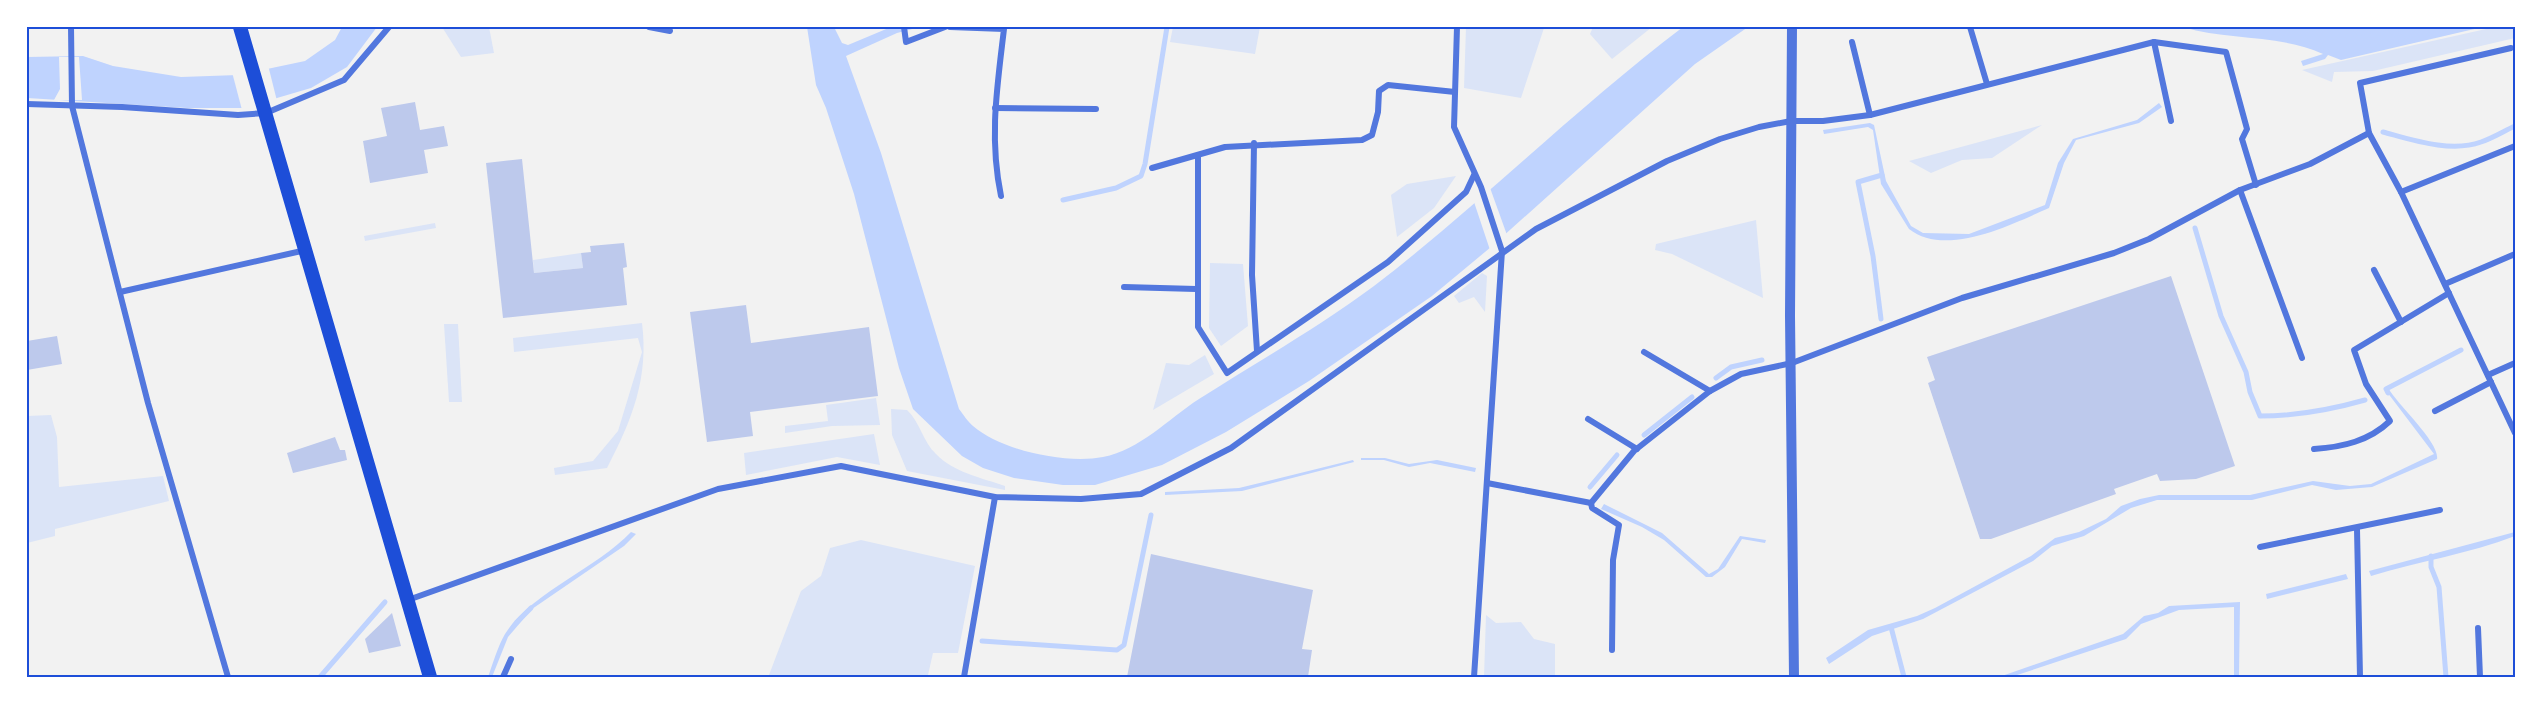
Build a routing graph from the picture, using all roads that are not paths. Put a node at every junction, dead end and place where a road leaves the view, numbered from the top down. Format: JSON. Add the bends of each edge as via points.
{"nodes":[{"id":1,"x":71,"y":27,"type":"edge"},
{"id":2,"x":240,"y":27,"type":"edge"},
{"id":3,"x":389,"y":27,"type":"edge"},
{"id":4,"x":649,"y":27,"type":"edge"},
{"id":5,"x":904,"y":27,"type":"edge"},
{"id":6,"x":945,"y":27,"type":"edge"},
{"id":7,"x":950,"y":27,"type":"edge"},
{"id":8,"x":1457,"y":27,"type":"edge"},
{"id":9,"x":1792,"y":27,"type":"edge"},
{"id":10,"x":1970,"y":27,"type":"edge"},
{"id":11,"x":1005,"y":28,"type":"edge"},
{"id":12,"x":670,"y":31,"type":"dead end"},
{"id":13,"x":1851,"y":42,"type":"dead end"},
{"id":14,"x":2154,"y":42,"type":"junction"},
{"id":15,"x":2511,"y":48,"type":"dead end"},
{"id":16,"x":1987,"y":84,"type":"junction"},
{"id":17,"x":1455,"y":92,"type":"junction"},
{"id":18,"x":72,"y":103,"type":"junction"},
{"id":19,"x":27,"y":104,"type":"edge"},
{"id":20,"x":995,"y":108,"type":"junction"},
{"id":21,"x":1096,"y":109,"type":"dead end"},
{"id":22,"x":266,"y":113,"type":"junction"},
{"id":23,"x":1870,"y":114,"type":"junction"},
{"id":24,"x":1791,"y":121,"type":"junction"},
{"id":25,"x":2171,"y":121,"type":"dead end"},
{"id":26,"x":2369,"y":133,"type":"junction"},
{"id":27,"x":1254,"y":143,"type":"junction"},
{"id":28,"x":2515,"y":146,"type":"edge"},
{"id":29,"x":1198,"y":156,"type":"junction"},
{"id":30,"x":1152,"y":168,"type":"dead end"},
{"id":31,"x":1474,"y":175,"type":"junction"},
{"id":32,"x":2256,"y":185,"type":"junction"},
{"id":33,"x":2240,"y":190,"type":"junction"},
{"id":34,"x":2401,"y":192,"type":"junction"},
{"id":35,"x":1001,"y":196,"type":"dead end"},
{"id":36,"x":306,"y":250,"type":"junction"},
{"id":37,"x":1502,"y":251,"type":"junction"},
{"id":38,"x":2515,"y":254,"type":"edge"},
{"id":39,"x":2374,"y":270,"type":"dead end"},
{"id":40,"x":2445,"y":284,"type":"junction"},
{"id":41,"x":1124,"y":287,"type":"dead end"},
{"id":42,"x":1196,"y":290,"type":"junction"},
{"id":43,"x":120,"y":292,"type":"junction"},
{"id":44,"x":2449,"y":293,"type":"junction"},
{"id":45,"x":2401,"y":322,"type":"junction"},
{"id":46,"x":1257,"y":351,"type":"junction"},
{"id":47,"x":1644,"y":352,"type":"dead end"},
{"id":48,"x":2302,"y":358,"type":"dead end"},
{"id":49,"x":1792,"y":363,"type":"junction"},
{"id":50,"x":2515,"y":363,"type":"edge"},
{"id":51,"x":2488,"y":375,"type":"junction"},
{"id":52,"x":2491,"y":382,"type":"junction"},
{"id":53,"x":1710,"y":391,"type":"junction"},
{"id":54,"x":2435,"y":411,"type":"dead end"},
{"id":55,"x":1588,"y":419,"type":"dead end"},
{"id":56,"x":2515,"y":432,"type":"edge"},
{"id":57,"x":1637,"y":449,"type":"junction"},
{"id":58,"x":2314,"y":449,"type":"dead end"},
{"id":59,"x":1487,"y":483,"type":"junction"},
{"id":60,"x":995,"y":497,"type":"junction"},
{"id":61,"x":1591,"y":503,"type":"junction"},
{"id":62,"x":2440,"y":510,"type":"dead end"},
{"id":63,"x":2357,"y":529,"type":"junction"},
{"id":64,"x":2260,"y":547,"type":"dead end"},
{"id":65,"x":407,"y":600,"type":"junction"},
{"id":66,"x":2478,"y":628,"type":"dead end"},
{"id":67,"x":1612,"y":650,"type":"dead end"},
{"id":68,"x":511,"y":659,"type":"dead end"},
{"id":69,"x":228,"y":677,"type":"edge"},
{"id":70,"x":430,"y":677,"type":"edge"},
{"id":71,"x":503,"y":677,"type":"edge"},
{"id":72,"x":964,"y":677,"type":"edge"},
{"id":73,"x":1474,"y":677,"type":"edge"},
{"id":74,"x":1794,"y":677,"type":"edge"},
{"id":75,"x":2360,"y":677,"type":"edge"},
{"id":76,"x":2480,"y":677,"type":"edge"}],
"edges":[{"from":1,"to":18,"type":"street"},
{"from":2,"to":22,"type":"highway"},
{"from":3,"to":22,"type":"street","via":[[344,80]]},
{"from":4,"to":12,"type":"street"},
{"from":5,"to":6,"type":"street","via":[[906,42]]},
{"from":7,"to":11,"type":"street"},
{"from":8,"to":17,"type":"street"},
{"from":9,"to":24,"type":"street"},
{"from":10,"to":16,"type":"street"},
{"from":11,"to":20,"type":"street"},
{"from":13,"to":23,"type":"street"},
{"from":14,"to":16,"type":"street"},
{"from":14,"to":25,"type":"street"},
{"from":14,"to":32,"type":"street","via":[[2226,52],[2247,129],[2242,139]]},
{"from":15,"to":26,"type":"street","via":[[2360,83]]},
{"from":16,"to":23,"type":"street"},
{"from":17,"to":27,"type":"street","via":[[1388,85],[1379,91],[1372,135],[1362,140]]},
{"from":17,"to":31,"type":"street","via":[[1454,127]]},
{"from":18,"to":19,"type":"street"},
{"from":18,"to":22,"type":"street","via":[[238,115]]},
{"from":18,"to":43,"type":"street"},
{"from":20,"to":21,"type":"street"},
{"from":20,"to":35,"type":"street","via":[[994,161]]},
{"from":22,"to":36,"type":"highway"},
{"from":23,"to":24,"type":"street"},
{"from":24,"to":37,"type":"street","via":[[1720,139],[1667,161],[1536,229]]},
{"from":24,"to":49,"type":"street"},
{"from":26,"to":32,"type":"street","via":[[2310,164]]},
{"from":26,"to":34,"type":"street"},
{"from":27,"to":29,"type":"street"},
{"from":27,"to":46,"type":"street","via":[[1252,275]]},
{"from":28,"to":34,"type":"street"},
{"from":29,"to":30,"type":"street"},
{"from":29,"to":42,"type":"street"},
{"from":31,"to":37,"type":"street"},
{"from":31,"to":46,"type":"street","via":[[1466,192],[1388,262]]},
{"from":32,"to":33,"type":"street"},
{"from":33,"to":48,"type":"street"},
{"from":33,"to":49,"type":"street","via":[[2114,253],[1962,298]]},
{"from":34,"to":40,"type":"street"},
{"from":36,"to":43,"type":"street"},
{"from":36,"to":65,"type":"highway"},
{"from":37,"to":59,"type":"street"},
{"from":37,"to":60,"type":"street","via":[[1231,448],[1141,494],[1081,499]]},
{"from":38,"to":40,"type":"street"},
{"from":39,"to":45,"type":"street"},
{"from":40,"to":44,"type":"street"},
{"from":41,"to":42,"type":"street"},
{"from":42,"to":46,"type":"street","via":[[1198,327],[1227,373]]},
{"from":43,"to":69,"type":"street","via":[[148,403]]},
{"from":44,"to":45,"type":"street"},
{"from":44,"to":51,"type":"street"},
{"from":45,"to":58,"type":"street","via":[[2354,350],[2366,384],[2390,421],[2378,433],[2343,447]]},
{"from":47,"to":53,"type":"street"},
{"from":49,"to":53,"type":"street","via":[[1741,374]]},
{"from":49,"to":74,"type":"street"},
{"from":50,"to":51,"type":"street"},
{"from":51,"to":52,"type":"street"},
{"from":52,"to":54,"type":"street"},
{"from":52,"to":56,"type":"street"},
{"from":53,"to":57,"type":"street"},
{"from":55,"to":57,"type":"street"},
{"from":57,"to":61,"type":"street"},
{"from":59,"to":61,"type":"street"},
{"from":59,"to":73,"type":"street"},
{"from":60,"to":65,"type":"street","via":[[841,466],[718,489]]},
{"from":60,"to":72,"type":"street"},
{"from":61,"to":67,"type":"street","via":[[1592,508],[1619,525],[1613,560]]},
{"from":62,"to":63,"type":"street"},
{"from":63,"to":64,"type":"street"},
{"from":63,"to":75,"type":"street"},
{"from":65,"to":70,"type":"highway"},
{"from":66,"to":76,"type":"street"},
{"from":68,"to":71,"type":"street"}]}
